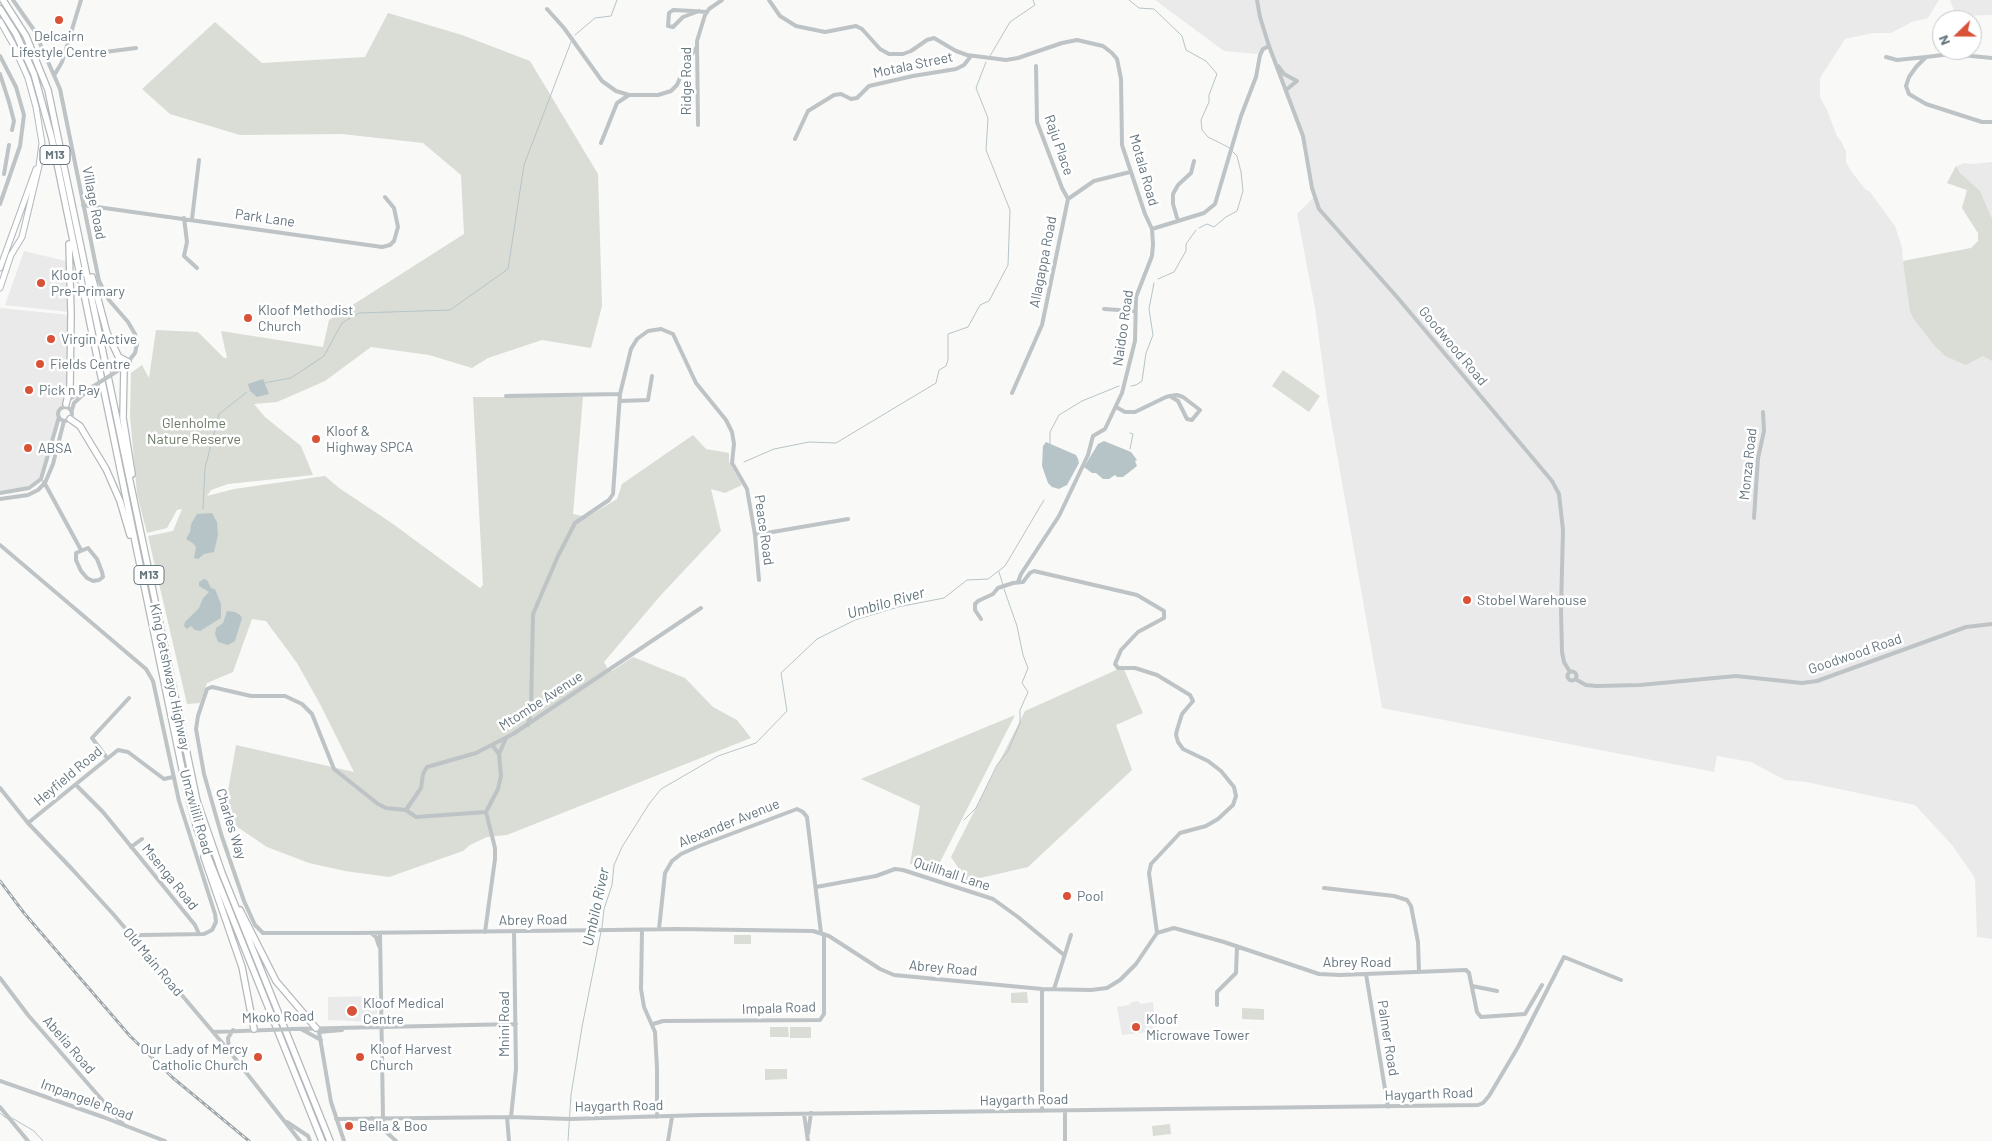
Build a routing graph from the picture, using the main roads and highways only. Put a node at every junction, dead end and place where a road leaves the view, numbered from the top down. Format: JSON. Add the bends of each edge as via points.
{"nodes":[{"id":1,"x":3,"y":0,"type":"edge"},
{"id":2,"x":0,"y":9,"type":"edge"},
{"id":3,"x":0,"y":21,"type":"edge"},
{"id":4,"x":39,"y":162,"type":"junction"},
{"id":5,"x":27,"y":220,"type":"junction"},
{"id":6,"x":16,"y":222,"type":"junction"},
{"id":7,"x":69,"y":228,"type":"junction"},
{"id":8,"x":12,"y":233,"type":"junction"},
{"id":9,"x":22,"y":234,"type":"junction"},
{"id":10,"x":84,"y":256,"type":"junction"},
{"id":11,"x":0,"y":268,"type":"edge"},
{"id":12,"x":0,"y":288,"type":"edge"},
{"id":13,"x":118,"y":355,"type":"junction"},
{"id":14,"x":128,"y":362,"type":"road end"},
{"id":15,"x":65,"y":405,"type":"road end"},
{"id":16,"x":67,"y":420,"type":"road end"},
{"id":17,"x":133,"y":498,"type":"junction"},
{"id":18,"x":142,"y":573,"type":"junction"},
{"id":19,"x":198,"y":832,"type":"junction"},
{"id":20,"x":233,"y":901,"type":"junction"},
{"id":21,"x":254,"y":1029,"type":"road end"},
{"id":22,"x":318,"y":1030,"type":"road end"},
{"id":23,"x":322,"y":1141,"type":"edge"},
{"id":24,"x":330,"y":1141,"type":"edge"}],
"edges":[{"from":1,"to":10,"type":"highway","name":"King Cetshwayo Highway","number":"M13","via":[[26,36],[48,90]]},
{"from":2,"to":7,"type":"highway","name":"King Cetshwayo Highway","number":"M13","via":[[16,34],[40,91]]},
{"from":3,"to":4,"type":"main road","via":[[33,93],[42,143]]},
{"from":4,"to":5,"type":"main road"},
{"from":4,"to":6,"type":"main road"},
{"from":5,"to":6,"type":"main road"},
{"from":5,"to":9,"type":"main road"},
{"from":6,"to":8,"type":"main road"},
{"from":7,"to":15,"type":"highway","via":[[70,387]]},
{"from":7,"to":18,"type":"highway","name":"King Cetshwayo Highway","number":"M13"},
{"from":8,"to":9,"type":"main road","via":[[19,230]]},
{"from":8,"to":11,"type":"main road"},
{"from":9,"to":12,"type":"main road"},
{"from":10,"to":13,"type":"highway","via":[[107,333]]},
{"from":10,"to":17,"type":"highway","name":"King Cetshwayo Highway","number":"M13"},
{"from":13,"to":14,"type":"highway"},
{"from":13,"to":17,"type":"highway"},
{"from":16,"to":18,"type":"highway","via":[[77,422],[112,480]]},
{"from":17,"to":20,"type":"highway","name":"King Cetshwayo Highway","number":"M13","via":[[197,801]]},
{"from":18,"to":19,"type":"highway","name":"King Cetshwayo Highway","number":"M13"},
{"from":19,"to":21,"type":"highway","via":[[242,967]]},
{"from":19,"to":23,"type":"highway","name":"King Cetshwayo Highway","number":"M13"},
{"from":20,"to":22,"type":"highway","via":[[276,981]]},
{"from":20,"to":24,"type":"highway","name":"King Cetshwayo Highway","number":"M13"}]}
